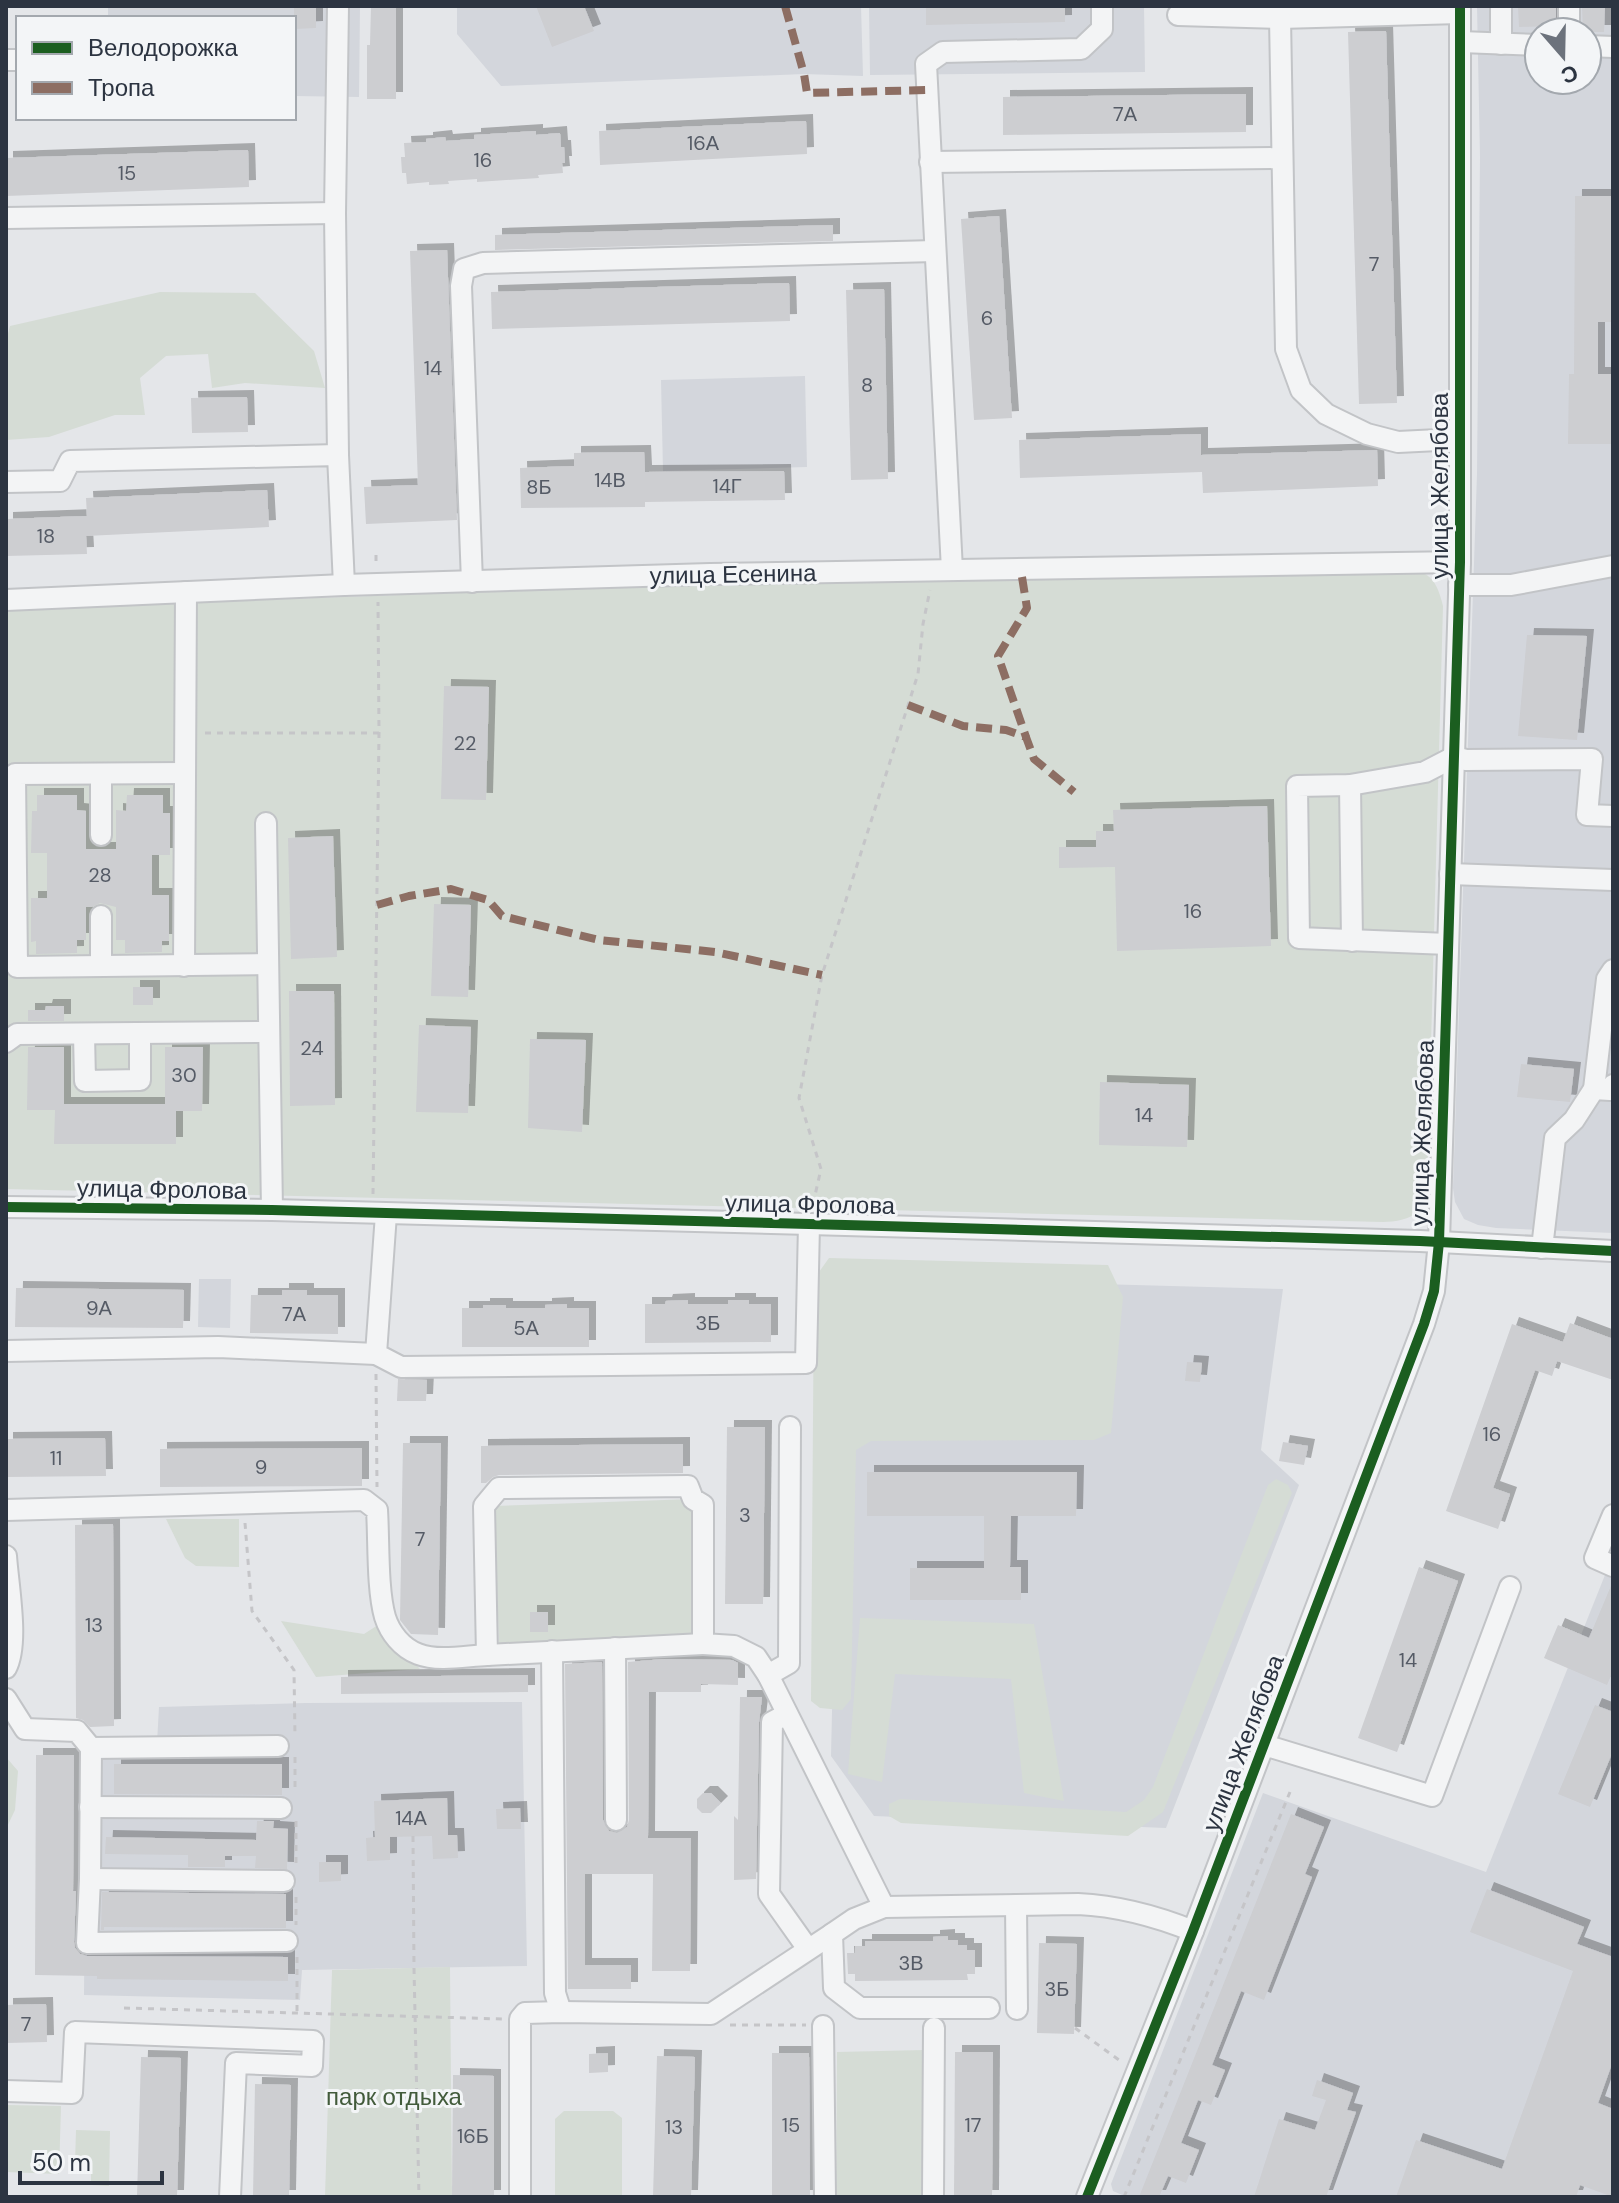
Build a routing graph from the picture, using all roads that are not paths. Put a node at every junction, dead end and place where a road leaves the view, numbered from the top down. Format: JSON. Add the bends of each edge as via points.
{"nodes":[{"id":1,"x":338,"y":6,"type":"edge"},
{"id":2,"x":1102,"y":6,"type":"edge"},
{"id":3,"x":1501,"y":6,"type":"edge"},
{"id":4,"x":1460,"y":10,"type":"edge"},
{"id":5,"x":1178,"y":15,"type":"dead end"},
{"id":6,"x":1280,"y":18,"type":"junction"},
{"id":7,"x":1461,"y":42,"type":"junction"},
{"id":8,"x":1501,"y":44,"type":"junction"},
{"id":9,"x":1523,"y":45,"type":"edge"},
{"id":10,"x":1282,"y":158,"type":"junction"},
{"id":11,"x":930,"y":162,"type":"junction"},
{"id":12,"x":335,"y":213,"type":"junction"},
{"id":13,"x":6,"y":218,"type":"edge"},
{"id":14,"x":935,"y":251,"type":"junction"},
{"id":15,"x":1459,"y":439,"type":"junction"},
{"id":16,"x":338,"y":455,"type":"junction"},
{"id":17,"x":6,"y":482,"type":"edge"},
{"id":18,"x":1460,"y":562,"type":"junction"},
{"id":19,"x":1613,"y":566,"type":"edge"},
{"id":20,"x":944,"y":570,"type":"junction"},
{"id":21,"x":472,"y":582,"type":"junction"},
{"id":22,"x":344,"y":585,"type":"junction"},
{"id":23,"x":1459,"y":585,"type":"junction"},
{"id":24,"x":186,"y":592,"type":"junction"},
{"id":25,"x":6,"y":600,"type":"edge"},
{"id":26,"x":1454,"y":757,"type":"junction"},
{"id":27,"x":185,"y":773,"type":"junction"},
{"id":28,"x":101,"y":774,"type":"junction"},
{"id":29,"x":1350,"y":785,"type":"junction"},
{"id":30,"x":1613,"y":816,"type":"edge"},
{"id":31,"x":266,"y":823,"type":"dead end"},
{"id":32,"x":101,"y":835,"type":"dead end"},
{"id":33,"x":1450,"y":874,"type":"junction"},
{"id":34,"x":1613,"y":880,"type":"edge"},
{"id":35,"x":101,"y":916,"type":"dead end"},
{"id":36,"x":1352,"y":941,"type":"junction"},
{"id":37,"x":1448,"y":944,"type":"junction"},
{"id":38,"x":268,"y":964,"type":"junction"},
{"id":39,"x":101,"y":966,"type":"junction"},
{"id":40,"x":184,"y":966,"type":"junction"},
{"id":41,"x":1613,"y":970,"type":"edge"},
{"id":42,"x":269,"y":1032,"type":"junction"},
{"id":43,"x":140,"y":1033,"type":"junction"},
{"id":44,"x":84,"y":1034,"type":"junction"},
{"id":45,"x":6,"y":1042,"type":"edge"},
{"id":46,"x":1603,"y":1087,"type":"edge"},
{"id":47,"x":6,"y":1207,"type":"edge"},
{"id":48,"x":272,"y":1210,"type":"junction"},
{"id":49,"x":379,"y":1214,"type":"junction"},
{"id":50,"x":809,"y":1224,"type":"junction"},
{"id":51,"x":1439,"y":1242,"type":"junction"},
{"id":52,"x":1542,"y":1248,"type":"junction"},
{"id":53,"x":1613,"y":1251,"type":"edge"},
{"id":54,"x":6,"y":1351,"type":"edge"},
{"id":55,"x":376,"y":1354,"type":"junction"},
{"id":56,"x":790,"y":1427,"type":"dead end"},
{"id":57,"x":6,"y":1510,"type":"edge"},
{"id":58,"x":1613,"y":1515,"type":"edge"},
{"id":59,"x":6,"y":1556,"type":"edge"},
{"id":60,"x":1613,"y":1566,"type":"edge"},
{"id":61,"x":1510,"y":1587,"type":"dead end"},
{"id":62,"x":703,"y":1644,"type":"junction"},
{"id":63,"x":615,"y":1648,"type":"junction"},
{"id":64,"x":552,"y":1651,"type":"junction"},
{"id":65,"x":487,"y":1655,"type":"junction"},
{"id":66,"x":6,"y":1668,"type":"edge"},
{"id":67,"x":768,"y":1675,"type":"junction"},
{"id":68,"x":6,"y":1699,"type":"edge"},
{"id":69,"x":787,"y":1714,"type":"junction"},
{"id":70,"x":1264,"y":1745,"type":"junction"},
{"id":71,"x":278,"y":1746,"type":"dead end"},
{"id":72,"x":91,"y":1748,"type":"junction"},
{"id":73,"x":90,"y":1807,"type":"junction"},
{"id":74,"x":281,"y":1808,"type":"dead end"},
{"id":75,"x":616,"y":1820,"type":"dead end"},
{"id":76,"x":90,"y":1879,"type":"junction"},
{"id":77,"x":284,"y":1881,"type":"dead end"},
{"id":78,"x":1016,"y":1905,"type":"junction"},
{"id":79,"x":884,"y":1907,"type":"junction"},
{"id":80,"x":1193,"y":1931,"type":"junction"},
{"id":81,"x":832,"y":1934,"type":"junction"},
{"id":82,"x":287,"y":1941,"type":"dead end"},
{"id":83,"x":808,"y":1949,"type":"junction"},
{"id":84,"x":989,"y":2008,"type":"dead end"},
{"id":85,"x":1017,"y":2009,"type":"dead end"},
{"id":86,"x":561,"y":2012,"type":"junction"},
{"id":87,"x":823,"y":2026,"type":"dead end"},
{"id":88,"x":934,"y":2028,"type":"dead end"},
{"id":89,"x":6,"y":2091,"type":"edge"},
{"id":90,"x":230,"y":2197,"type":"edge"},
{"id":91,"x":520,"y":2197,"type":"edge"},
{"id":92,"x":825,"y":2197,"type":"edge"},
{"id":93,"x":933,"y":2197,"type":"edge"},
{"id":94,"x":1087,"y":2197,"type":"edge"}],
"edges":[{"from":1,"to":12,"type":"street"},
{"from":2,"to":11,"type":"street","via":[[1102,29],[1081,49],[943,52],[926,64]]},
{"from":3,"to":8,"type":"street"},
{"from":4,"to":6,"type":"street"},
{"from":4,"to":7,"type":"street","name":"улица Желябова"},
{"from":5,"to":6,"type":"street"},
{"from":6,"to":10,"type":"street"},
{"from":7,"to":8,"type":"street"},
{"from":7,"to":15,"type":"street","name":"улица Желябова"},
{"from":8,"to":9,"type":"street"},
{"from":10,"to":11,"type":"street"},
{"from":10,"to":15,"type":"street","via":[[1286,349],[1301,390],[1326,414],[1367,434],[1398,442]]},
{"from":11,"to":14,"type":"street"},
{"from":12,"to":13,"type":"street"},
{"from":12,"to":16,"type":"street"},
{"from":14,"to":20,"type":"street"},
{"from":14,"to":21,"type":"street","via":[[483,263],[464,269]]},
{"from":15,"to":18,"type":"street","name":"улица Желябова"},
{"from":16,"to":17,"type":"street","via":[[70,461],[60,481]]},
{"from":16,"to":22,"type":"street"},
{"from":18,"to":20,"type":"street","name":"улица Есенина"},
{"from":18,"to":23,"type":"street","name":"улица Желябова"},
{"from":19,"to":23,"type":"street","via":[[1511,585]]},
{"from":20,"to":21,"type":"street","name":"улица Есенина"},
{"from":21,"to":22,"type":"street","name":"улица Есенина"},
{"from":22,"to":24,"type":"street","name":"улица Есенина"},
{"from":23,"to":26,"type":"street","name":"улица Желябова"},
{"from":24,"to":25,"type":"street","name":"улица Есенина"},
{"from":24,"to":27,"type":"street"},
{"from":26,"to":29,"type":"street","via":[[1425,772]]},
{"from":26,"to":30,"type":"street","via":[[1592,759],[1587,815]]},
{"from":26,"to":33,"type":"street","name":"улица Желябова"},
{"from":27,"to":28,"type":"street"},
{"from":27,"to":40,"type":"street"},
{"from":28,"to":32,"type":"street"},
{"from":28,"to":39,"type":"street","via":[[15,774],[15,789],[17,967]]},
{"from":29,"to":36,"type":"street"},
{"from":29,"to":36,"type":"street","via":[[1297,786],[1299,938]]},
{"from":31,"to":38,"type":"street"},
{"from":33,"to":34,"type":"street"},
{"from":33,"to":37,"type":"street","name":"улица Желябова"},
{"from":35,"to":39,"type":"street"},
{"from":36,"to":37,"type":"street"},
{"from":37,"to":51,"type":"street","name":"улица Желябова"},
{"from":38,"to":40,"type":"street"},
{"from":38,"to":42,"type":"street"},
{"from":39,"to":40,"type":"street"},
{"from":41,"to":46,"type":"street","via":[[1607,979]]},
{"from":42,"to":43,"type":"street"},
{"from":42,"to":48,"type":"street"},
{"from":43,"to":44,"type":"street"},
{"from":43,"to":44,"type":"street","via":[[140,1080],[99,1081],[85,1081]]},
{"from":44,"to":45,"type":"street","via":[[17,1034]]},
{"from":46,"to":52,"type":"street","via":[[1555,1138]]},
{"from":47,"to":48,"type":"street","name":"улица Фролова"},
{"from":48,"to":49,"type":"street","name":"улица Фролова"},
{"from":49,"to":50,"type":"street","name":"улица Фролова"},
{"from":49,"to":55,"type":"street"},
{"from":50,"to":51,"type":"street","name":"улица Фролова"},
{"from":50,"to":55,"type":"street","via":[[806,1363],[401,1367]]},
{"from":51,"to":52,"type":"street","name":"улица Фролова"},
{"from":51,"to":70,"type":"street","name":"улица Желябова","via":[[1424,1324]]},
{"from":52,"to":53,"type":"street","name":"улица Фролова"},
{"from":54,"to":55,"type":"street","via":[[218,1347]]},
{"from":56,"to":67,"type":"street","via":[[789,1663]]},
{"from":57,"to":65,"type":"street","via":[[364,1500],[377,1510],[385,1619],[396,1639],[417,1654]]},
{"from":58,"to":60,"type":"street","via":[[1595,1558]]},
{"from":59,"to":66,"type":"street","via":[[11,1615],[11,1658]]},
{"from":61,"to":70,"type":"street","via":[[1432,1796]]},
{"from":62,"to":63,"type":"street"},
{"from":62,"to":65,"type":"street","via":[[703,1505],[693,1499],[688,1486],[499,1488],[484,1506]]},
{"from":62,"to":67,"type":"street","via":[[734,1646],[756,1657]]},
{"from":63,"to":64,"type":"street"},
{"from":63,"to":75,"type":"street"},
{"from":64,"to":65,"type":"street"},
{"from":64,"to":86,"type":"street","via":[[555,1993]]},
{"from":67,"to":69,"type":"street"},
{"from":68,"to":72,"type":"street","via":[[25,1729],[77,1731]]},
{"from":69,"to":79,"type":"street"},
{"from":69,"to":83,"type":"street","via":[[772,1722],[769,1894]]},
{"from":70,"to":80,"type":"street","name":"улица Желябова"},
{"from":71,"to":72,"type":"street"},
{"from":72,"to":73,"type":"street"},
{"from":73,"to":74,"type":"street"},
{"from":73,"to":76,"type":"street"},
{"from":76,"to":77,"type":"street"},
{"from":76,"to":82,"type":"street","via":[[87,1943]]},
{"from":78,"to":79,"type":"street"},
{"from":78,"to":80,"type":"street","via":[[1108,1906]]},
{"from":78,"to":85,"type":"street"},
{"from":79,"to":81,"type":"street"},
{"from":80,"to":94,"type":"street","name":"улица Желябова"},
{"from":81,"to":83,"type":"street"},
{"from":81,"to":84,"type":"street","via":[[834,1988],[860,2008]]},
{"from":83,"to":86,"type":"street","via":[[711,2014]]},
{"from":86,"to":91,"type":"street","via":[[525,2013],[520,2019]]},
{"from":87,"to":92,"type":"street"},
{"from":88,"to":93,"type":"street"},
{"from":89,"to":90,"type":"street","via":[[72,2093],[75,2032],[313,2041],[312,2066],[236,2063]]}]}
